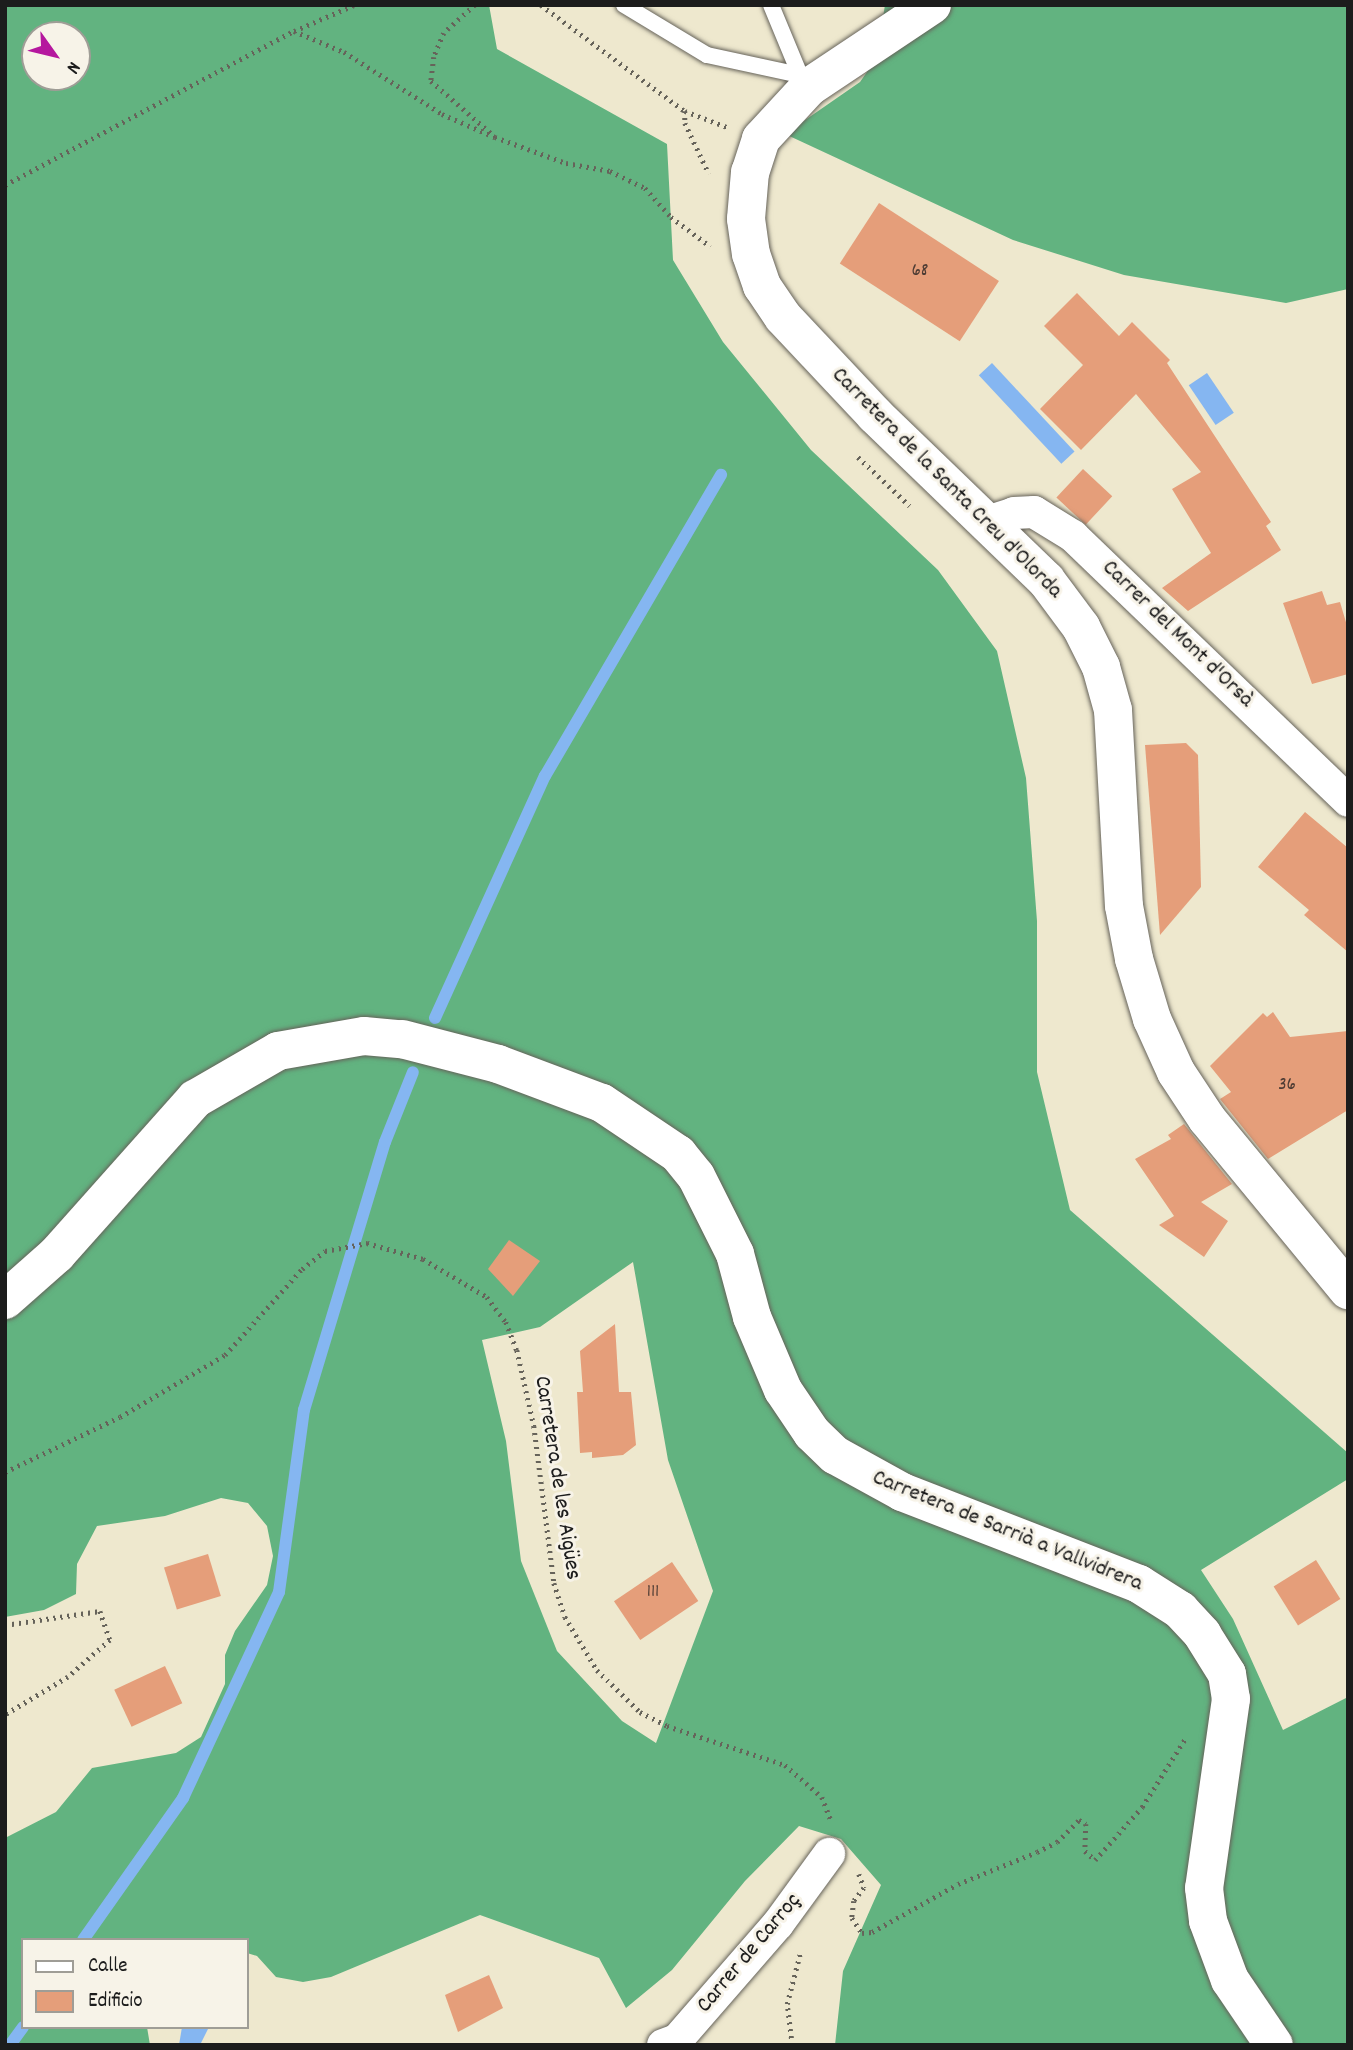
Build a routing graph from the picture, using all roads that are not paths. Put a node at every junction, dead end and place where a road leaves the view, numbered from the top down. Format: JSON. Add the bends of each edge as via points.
{"nodes":[{"id":1,"x":624,"y":5,"type":"edge"},
{"id":2,"x":772,"y":5,"type":"edge"},
{"id":3,"x":932,"y":5,"type":"edge"},
{"id":4,"x":802,"y":80,"type":"junction"},
{"id":5,"x":986,"y":522,"type":"junction"},
{"id":6,"x":1348,"y":801,"type":"edge"},
{"id":7,"x":1348,"y":1290,"type":"edge"},
{"id":8,"x":5,"y":1300,"type":"edge"},
{"id":9,"x":829,"y":1854,"type":"road end"},
{"id":10,"x":663,"y":2045,"type":"edge"},
{"id":11,"x":1274,"y":2045,"type":"edge"}],
"edges":[{"from":1,"to":4,"type":"lane","via":[[708,55]]},
{"from":2,"to":4,"type":"lane"},
{"from":3,"to":4,"type":"main road","name":"Carretera de la Santa Creu d'Olorda"},
{"from":4,"to":5,"type":"main road","name":"Carretera de la Santa Creu d'Olorda","via":[[761,139],[750,173],[746,219],[762,286],[783,317],[875,415]]},
{"from":5,"to":6,"type":"street","name":"Carrer del Mont d'Orsà","via":[[1034,512],[1073,536]]},
{"from":5,"to":7,"type":"main road","name":"Carretera de la Santa Creu d'Olorda","via":[[1045,580],[1081,626],[1101,667],[1113,710],[1124,906],[1152,1019],[1176,1072],[1207,1119]]},
{"from":8,"to":11,"type":"main road","name":"Carretera de Sarrià a Vallvidrera","via":[[57,1254],[195,1098],[278,1051],[364,1035],[402,1039],[532,1075],[602,1102],[678,1154],[696,1176],[735,1254],[752,1317],[783,1390],[794,1410],[835,1455],[902,1492],[1139,1584],[1180,1610],[1202,1633],[1227,1674],[1231,1699],[1204,1888],[1208,1921],[1230,1980]]},
{"from":9,"to":10,"type":"street","name":"Carrer de Carroç","via":[[778,1924],[677,2040]]}]}
